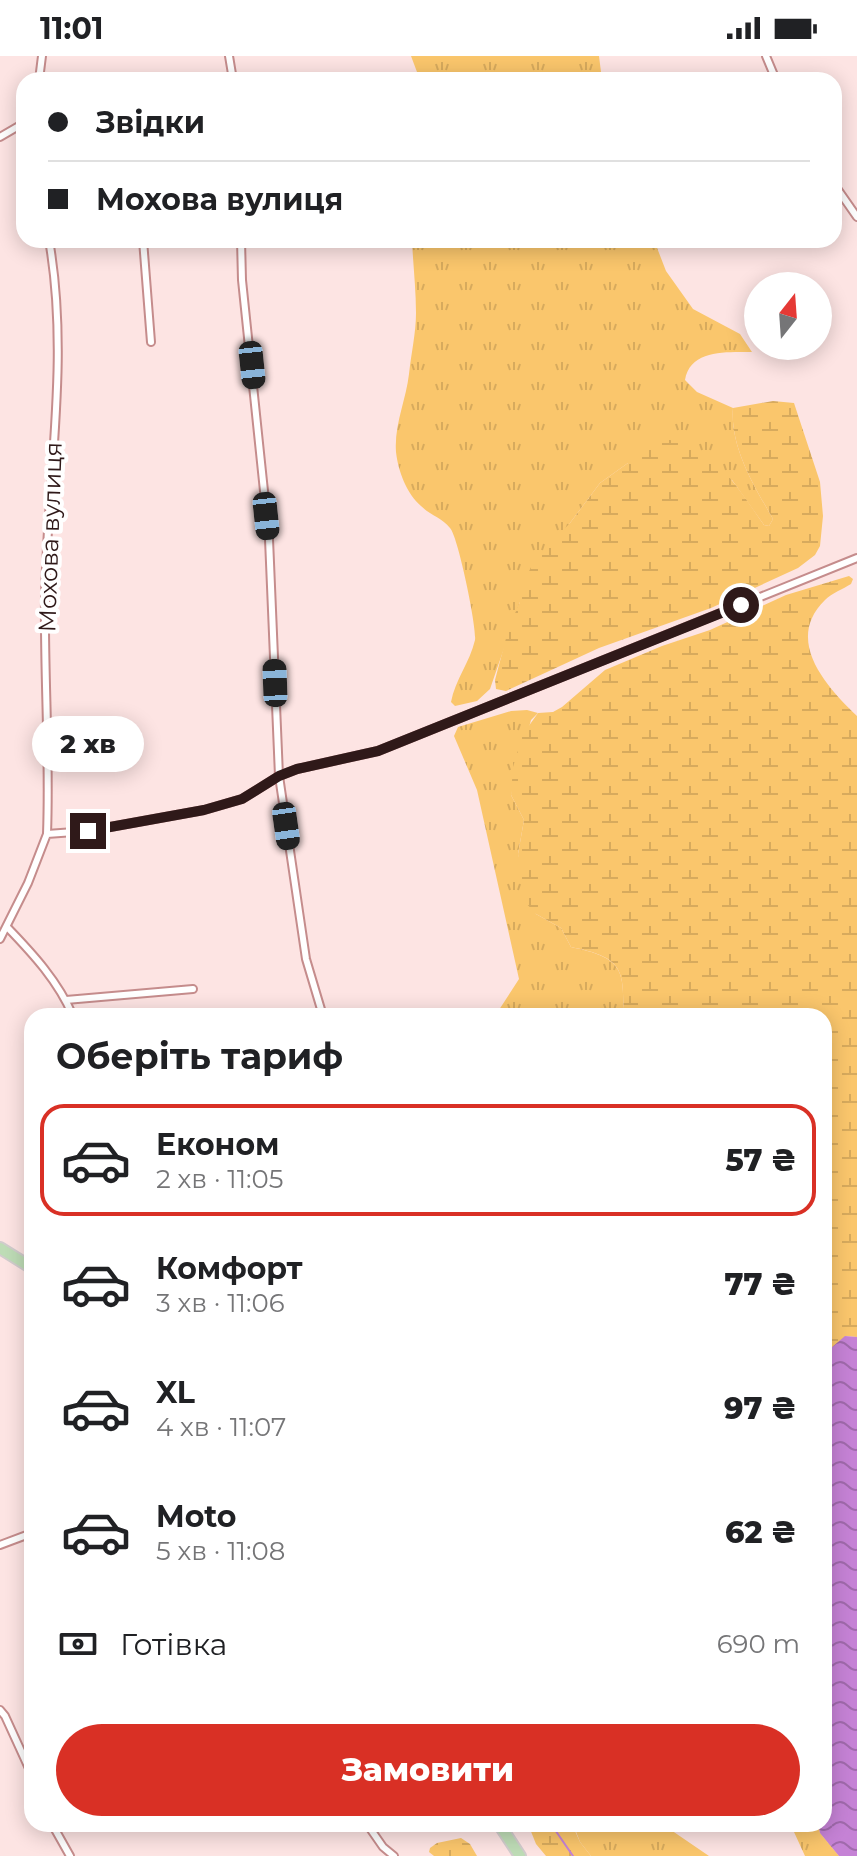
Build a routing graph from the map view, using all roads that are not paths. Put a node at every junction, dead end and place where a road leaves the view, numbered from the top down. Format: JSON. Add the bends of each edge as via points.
{"nodes":[{"id":1,"x":16,"y":128,"type":"edge"},
{"id":2,"x":10,"y":132,"type":"junction"},
{"id":3,"x":16,"y":132,"type":"edge"},
{"id":4,"x":0,"y":137,"type":"edge"},
{"id":5,"x":842,"y":195,"type":"edge"},
{"id":6,"x":857,"y":217,"type":"edge"},
{"id":7,"x":50,"y":248,"type":"edge"},
{"id":8,"x":144,"y":248,"type":"edge"},
{"id":9,"x":241,"y":248,"type":"edge"},
{"id":10,"x":151,"y":342,"type":"dead end"},
{"id":11,"x":857,"y":558,"type":"edge"},
{"id":12,"x":279,"y":776,"type":"junction"},
{"id":13,"x":47,"y":834,"type":"junction"},
{"id":14,"x":7,"y":927,"type":"junction"},
{"id":15,"x":0,"y":939,"type":"edge"},
{"id":16,"x":193,"y":989,"type":"dead end"},
{"id":17,"x":66,"y":1000,"type":"junction"},
{"id":18,"x":70,"y":1008,"type":"edge"},
{"id":19,"x":321,"y":1008,"type":"edge"},
{"id":20,"x":0,"y":1248,"type":"edge"},
{"id":21,"x":24,"y":1263,"type":"edge"},
{"id":22,"x":24,"y":1536,"type":"edge"},
{"id":23,"x":0,"y":1545,"type":"edge"},
{"id":24,"x":0,"y":1710,"type":"edge"},
{"id":25,"x":24,"y":1758,"type":"edge"},
{"id":26,"x":56,"y":1832,"type":"edge"},
{"id":27,"x":373,"y":1832,"type":"edge"},
{"id":28,"x":504,"y":1832,"type":"edge"},
{"id":29,"x":70,"y":1856,"type":"edge"},
{"id":30,"x":394,"y":1856,"type":"edge"},
{"id":31,"x":520,"y":1856,"type":"edge"}],
"edges":[{"from":1,"to":2,"type":"street"},
{"from":2,"to":3,"type":"street"},
{"from":2,"to":4,"type":"street"},
{"from":5,"to":6,"type":"street"},
{"from":7,"to":13,"type":"street","name":"Мохова вулиця","via":[[57,349],[45,598]]},
{"from":8,"to":10,"type":"street"},
{"from":9,"to":12,"type":"street","via":[[269,539]]},
{"from":11,"to":12,"type":"street","via":[[378,751]]},
{"from":12,"to":13,"type":"street","via":[[242,799],[204,810]]},
{"from":12,"to":19,"type":"street","via":[[306,959]]},
{"from":13,"to":14,"type":"street","name":"Мохова вулиця"},
{"from":14,"to":15,"type":"street","name":"Мохова вулиця"},
{"from":14,"to":17,"type":"street","via":[[36,956]]},
{"from":16,"to":17,"type":"street"},
{"from":17,"to":18,"type":"street"},
{"from":20,"to":21,"type":"main road"},
{"from":22,"to":23,"type":"street"},
{"from":24,"to":25,"type":"street"},
{"from":26,"to":29,"type":"street"},
{"from":27,"to":30,"type":"street"},
{"from":28,"to":31,"type":"main road"}]}
